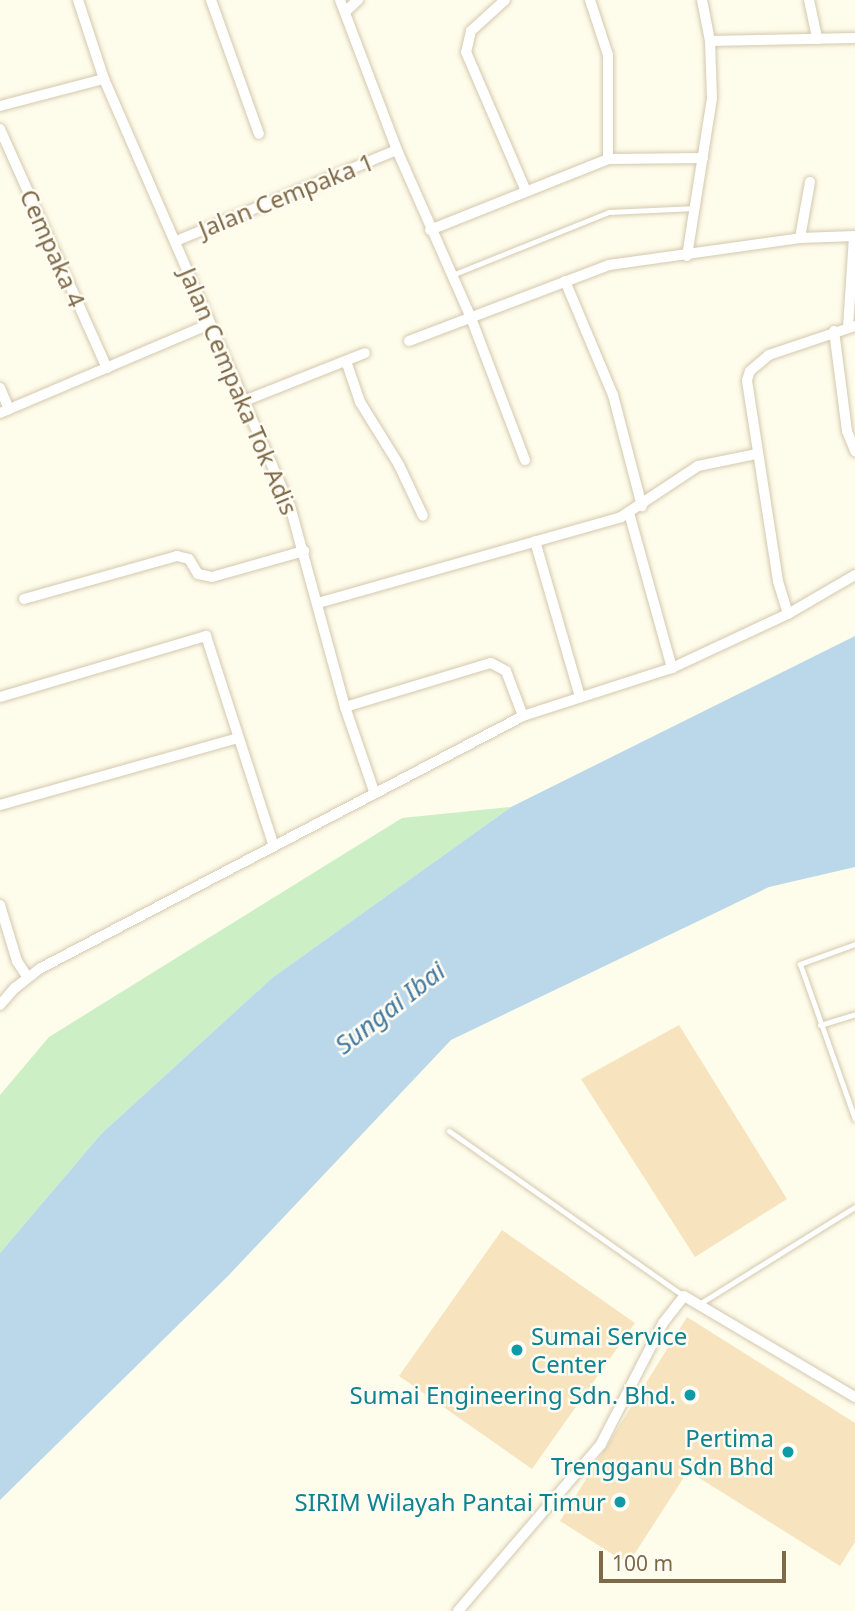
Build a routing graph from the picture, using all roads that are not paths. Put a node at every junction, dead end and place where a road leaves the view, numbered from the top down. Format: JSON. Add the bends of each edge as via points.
{"nodes":[{"id":1,"x":78,"y":0,"type":"edge"},
{"id":2,"x":211,"y":0,"type":"edge"},
{"id":3,"x":340,"y":0,"type":"edge"},
{"id":4,"x":358,"y":0,"type":"edge"},
{"id":5,"x":505,"y":0,"type":"edge"},
{"id":6,"x":590,"y":0,"type":"edge"},
{"id":7,"x":702,"y":0,"type":"edge"},
{"id":8,"x":809,"y":0,"type":"edge"},
{"id":9,"x":345,"y":12,"type":"junction"},
{"id":10,"x":855,"y":38,"type":"edge"},
{"id":11,"x":817,"y":39,"type":"junction"},
{"id":12,"x":710,"y":41,"type":"junction"},
{"id":13,"x":104,"y":79,"type":"junction"},
{"id":14,"x":0,"y":106,"type":"edge"},
{"id":15,"x":0,"y":129,"type":"edge"},
{"id":16,"x":259,"y":134,"type":"dead end"},
{"id":17,"x":397,"y":150,"type":"junction"},
{"id":18,"x":704,"y":158,"type":"junction"},
{"id":19,"x":608,"y":159,"type":"junction"},
{"id":20,"x":810,"y":183,"type":"dead end"},
{"id":21,"x":525,"y":189,"type":"junction"},
{"id":22,"x":696,"y":208,"type":"junction"},
{"id":23,"x":430,"y":230,"type":"junction"},
{"id":24,"x":854,"y":236,"type":"edge"},
{"id":25,"x":800,"y":238,"type":"junction"},
{"id":26,"x":176,"y":241,"type":"junction"},
{"id":27,"x":687,"y":256,"type":"junction"},
{"id":28,"x":452,"y":275,"type":"junction"},
{"id":29,"x":565,"y":281,"type":"junction"},
{"id":30,"x":471,"y":318,"type":"junction"},
{"id":31,"x":210,"y":324,"type":"junction"},
{"id":32,"x":852,"y":327,"type":"edge"},
{"id":33,"x":834,"y":331,"type":"junction"},
{"id":34,"x":409,"y":341,"type":"dead end"},
{"id":35,"x":365,"y":353,"type":"dead end"},
{"id":36,"x":346,"y":361,"type":"junction"},
{"id":37,"x":107,"y":368,"type":"junction"},
{"id":38,"x":0,"y":388,"type":"edge"},
{"id":39,"x":244,"y":401,"type":"junction"},
{"id":40,"x":5,"y":411,"type":"edge"},
{"id":41,"x":855,"y":451,"type":"edge"},
{"id":42,"x":756,"y":454,"type":"junction"},
{"id":43,"x":525,"y":460,"type":"dead end"},
{"id":44,"x":642,"y":506,"type":"junction"},
{"id":45,"x":629,"y":513,"type":"junction"},
{"id":46,"x":423,"y":516,"type":"dead end"},
{"id":47,"x":535,"y":541,"type":"junction"},
{"id":48,"x":304,"y":551,"type":"junction"},
{"id":49,"x":855,"y":575,"type":"edge"},
{"id":50,"x":24,"y":599,"type":"dead end"},
{"id":51,"x":318,"y":603,"type":"junction"},
{"id":52,"x":788,"y":614,"type":"junction"},
{"id":53,"x":672,"y":668,"type":"junction"},
{"id":54,"x":0,"y":697,"type":"edge"},
{"id":55,"x":580,"y":697,"type":"junction"},
{"id":56,"x":345,"y":707,"type":"junction"},
{"id":57,"x":523,"y":716,"type":"junction"},
{"id":58,"x":238,"y":738,"type":"junction"},
{"id":59,"x":374,"y":791,"type":"junction"},
{"id":60,"x":0,"y":805,"type":"edge"},
{"id":61,"x":273,"y":844,"type":"junction"},
{"id":62,"x":0,"y":905,"type":"edge"},
{"id":63,"x":855,"y":944,"type":"edge"},
{"id":64,"x":27,"y":978,"type":"junction"},
{"id":65,"x":0,"y":1005,"type":"edge"},
{"id":66,"x":855,"y":1014,"type":"edge"},
{"id":67,"x":820,"y":1025,"type":"junction"},
{"id":68,"x":855,"y":1119,"type":"edge"},
{"id":69,"x":449,"y":1131,"type":"dead end"},
{"id":70,"x":855,"y":1207,"type":"edge"},
{"id":71,"x":684,"y":1296,"type":"junction"},
{"id":72,"x":699,"y":1304,"type":"junction"},
{"id":73,"x":855,"y":1397,"type":"edge"},
{"id":74,"x":458,"y":1611,"type":"edge"}],
"edges":[{"from":1,"to":13,"type":"street","name":"Jalan Cempaka Tok Adis"},
{"from":2,"to":16,"type":"street"},
{"from":3,"to":9,"type":"street"},
{"from":4,"to":9,"type":"street"},
{"from":5,"to":21,"type":"street","via":[[471,31],[466,52]]},
{"from":6,"to":19,"type":"street","via":[[608,55]]},
{"from":7,"to":12,"type":"street"},
{"from":8,"to":11,"type":"street"},
{"from":9,"to":17,"type":"street"},
{"from":10,"to":11,"type":"street"},
{"from":11,"to":12,"type":"street"},
{"from":12,"to":18,"type":"street","via":[[712,98]]},
{"from":13,"to":14,"type":"street"},
{"from":13,"to":26,"type":"street","name":"Jalan Cempaka Tok Adis"},
{"from":15,"to":37,"type":"street","name":"Cempaka 4"},
{"from":17,"to":23,"type":"street"},
{"from":17,"to":26,"type":"street","name":"Jalan Cempaka 1"},
{"from":18,"to":19,"type":"street"},
{"from":18,"to":22,"type":"street"},
{"from":19,"to":21,"type":"street"},
{"from":20,"to":25,"type":"street"},
{"from":21,"to":23,"type":"street"},
{"from":22,"to":27,"type":"street"},
{"from":22,"to":28,"type":"lane","via":[[609,212]]},
{"from":23,"to":28,"type":"street"},
{"from":24,"to":25,"type":"street"},
{"from":24,"to":32,"type":"street"},
{"from":25,"to":27,"type":"street"},
{"from":26,"to":31,"type":"street","name":"Jalan Cempaka Tok Adis"},
{"from":27,"to":29,"type":"street","via":[[618,263]]},
{"from":28,"to":30,"type":"street"},
{"from":29,"to":30,"type":"street"},
{"from":29,"to":44,"type":"street","via":[[612,395]]},
{"from":30,"to":34,"type":"street"},
{"from":30,"to":43,"type":"street"},
{"from":31,"to":37,"type":"street"},
{"from":31,"to":39,"type":"street","name":"Jalan Cempaka Tok Adis"},
{"from":32,"to":33,"type":"street"},
{"from":33,"to":41,"type":"street","via":[[847,431]]},
{"from":33,"to":42,"type":"street","via":[[769,355],[750,371]]},
{"from":35,"to":36,"type":"street"},
{"from":36,"to":39,"type":"street"},
{"from":36,"to":46,"type":"street","via":[[365,411],[399,465]]},
{"from":37,"to":40,"type":"street"},
{"from":38,"to":40,"type":"street"},
{"from":39,"to":48,"type":"street","name":"Jalan Cempaka Tok Adis","via":[[290,506]]},
{"from":42,"to":44,"type":"street","via":[[698,466]]},
{"from":42,"to":52,"type":"street"},
{"from":44,"to":45,"type":"street"},
{"from":45,"to":47,"type":"street"},
{"from":45,"to":53,"type":"street"},
{"from":47,"to":51,"type":"street"},
{"from":47,"to":55,"type":"street"},
{"from":48,"to":50,"type":"street","via":[[212,577],[198,574],[189,559],[177,556]]},
{"from":48,"to":51,"type":"street","name":"Jalan Cempaka Tok Adis"},
{"from":49,"to":52,"type":"street"},
{"from":51,"to":56,"type":"street","name":"Jalan Cempaka Tok Adis"},
{"from":52,"to":53,"type":"street"},
{"from":53,"to":55,"type":"street"},
{"from":54,"to":58,"type":"street","via":[[206,636]]},
{"from":55,"to":57,"type":"street"},
{"from":56,"to":57,"type":"street","via":[[491,663],[506,671]]},
{"from":56,"to":59,"type":"street","name":"Jalan Cempaka Tok Adis"},
{"from":57,"to":59,"type":"street"},
{"from":58,"to":60,"type":"street"},
{"from":58,"to":61,"type":"street"},
{"from":59,"to":61,"type":"street"},
{"from":61,"to":64,"type":"street"},
{"from":62,"to":64,"type":"street"},
{"from":63,"to":67,"type":"lane","via":[[800,964]]},
{"from":64,"to":65,"type":"street"},
{"from":66,"to":67,"type":"lane"},
{"from":67,"to":68,"type":"lane"},
{"from":69,"to":71,"type":"lane"},
{"from":70,"to":72,"type":"lane"},
{"from":71,"to":72,"type":"street"},
{"from":71,"to":74,"type":"street","via":[[663,1323],[601,1444]]},
{"from":72,"to":73,"type":"street"}]}
